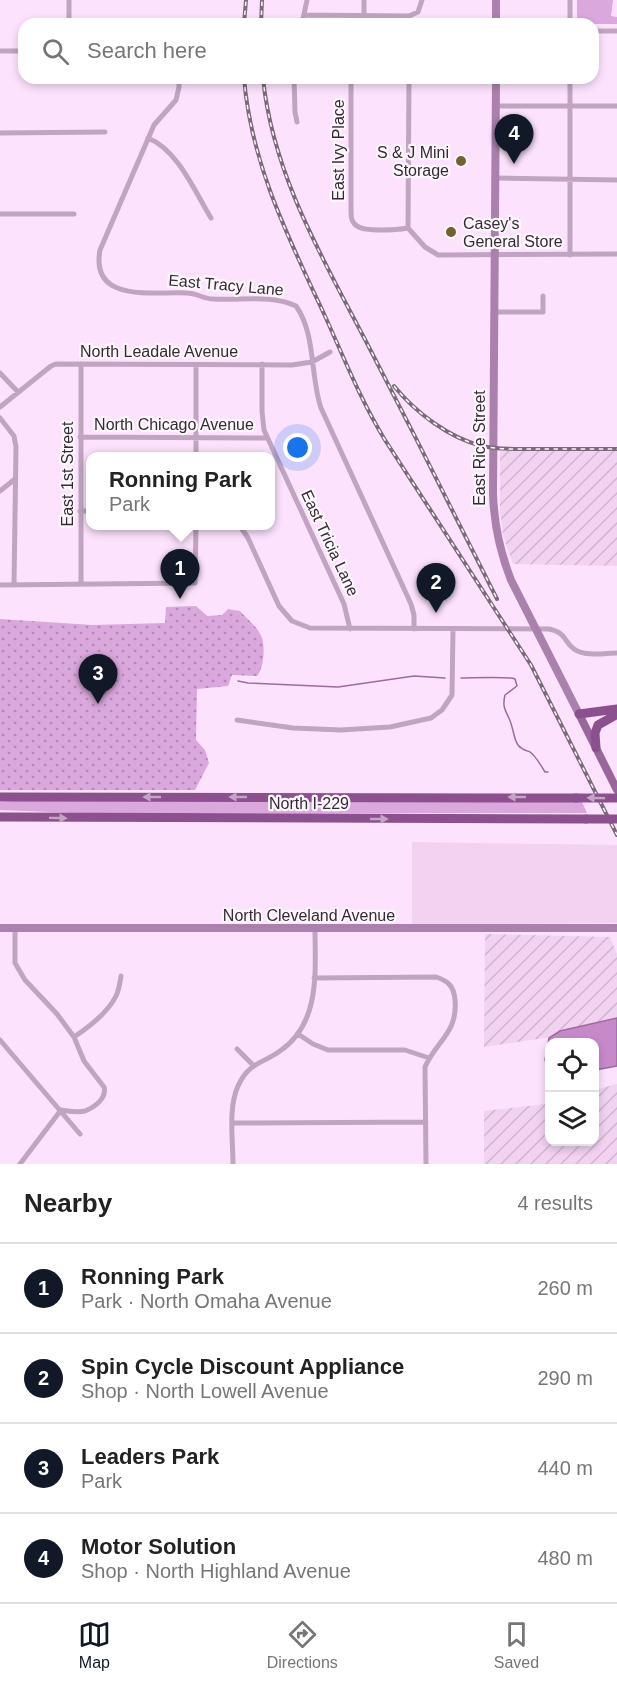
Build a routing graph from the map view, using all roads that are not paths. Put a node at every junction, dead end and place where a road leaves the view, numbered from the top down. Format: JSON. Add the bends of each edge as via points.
{"nodes":[{"id":1,"x":69,"y":0,"type":"edge"},
{"id":2,"x":307,"y":0,"type":"edge"},
{"id":3,"x":364,"y":0,"type":"edge"},
{"id":4,"x":422,"y":0,"type":"edge"},
{"id":5,"x":496,"y":0,"type":"edge"},
{"id":6,"x":570,"y":0,"type":"edge"},
{"id":7,"x":305,"y":15,"type":"junction"},
{"id":8,"x":364,"y":15,"type":"junction"},
{"id":9,"x":351,"y":16,"type":"joint"},
{"id":10,"x":409,"y":16,"type":"joint"},
{"id":11,"x":69,"y":18,"type":"edge"},
{"id":12,"x":304,"y":18,"type":"edge"},
{"id":13,"x":496,"y":18,"type":"edge"},
{"id":14,"x":570,"y":18,"type":"edge"},
{"id":15,"x":599,"y":31,"type":"edge"},
{"id":16,"x":617,"y":31,"type":"edge"},
{"id":17,"x":0,"y":51,"type":"edge"},
{"id":18,"x":18,"y":51,"type":"edge"},
{"id":19,"x":179,"y":84,"type":"edge"},
{"id":20,"x":294,"y":84,"type":"edge"},
{"id":21,"x":351,"y":84,"type":"edge"},
{"id":22,"x":408,"y":84,"type":"edge"},
{"id":23,"x":496,"y":84,"type":"edge"},
{"id":24,"x":570,"y":84,"type":"edge"},
{"id":25,"x":495,"y":106,"type":"junction"},
{"id":26,"x":570,"y":106,"type":"junction"},
{"id":27,"x":617,"y":106,"type":"edge"},
{"id":28,"x":297,"y":122,"type":"dead end"},
{"id":29,"x":105,"y":132,"type":"dead end"},
{"id":30,"x":0,"y":133,"type":"edge"},
{"id":31,"x":148,"y":138,"type":"junction"},
{"id":32,"x":495,"y":178,"type":"junction"},
{"id":33,"x":570,"y":180,"type":"junction"},
{"id":34,"x":617,"y":180,"type":"edge"},
{"id":35,"x":0,"y":214,"type":"edge"},
{"id":36,"x":74,"y":214,"type":"dead end"},
{"id":37,"x":211,"y":218,"type":"dead end"},
{"id":38,"x":408,"y":228,"type":"junction"},
{"id":39,"x":617,"y":254,"type":"edge"},
{"id":40,"x":494,"y":255,"type":"junction"},
{"id":41,"x":570,"y":255,"type":"junction"},
{"id":42,"x":543,"y":296,"type":"dead end"},
{"id":43,"x":494,"y":312,"type":"junction"},
{"id":44,"x":330,"y":352,"type":"dead end"},
{"id":45,"x":312,"y":362,"type":"junction"},
{"id":46,"x":81,"y":364,"type":"junction"},
{"id":47,"x":262,"y":364,"type":"junction"},
{"id":48,"x":196,"y":365,"type":"junction"},
{"id":49,"x":0,"y":373,"type":"edge"},
{"id":50,"x":18,"y":392,"type":"junction"},
{"id":51,"x":0,"y":407,"type":"edge"},
{"id":52,"x":0,"y":418,"type":"edge"},
{"id":53,"x":80,"y":437,"type":"junction"},
{"id":54,"x":195,"y":438,"type":"junction"},
{"id":55,"x":267,"y":438,"type":"junction"},
{"id":56,"x":196,"y":452,"type":"edge"},
{"id":57,"x":273,"y":452,"type":"edge"},
{"id":58,"x":275,"y":455,"type":"edge"},
{"id":59,"x":15,"y":479,"type":"junction"},
{"id":60,"x":0,"y":491,"type":"edge"},
{"id":61,"x":80,"y":511,"type":"junction"},
{"id":62,"x":86,"y":511,"type":"edge"},
{"id":63,"x":196,"y":530,"type":"edge"},
{"id":64,"x":244,"y":530,"type":"edge"},
{"id":65,"x":81,"y":584,"type":"junction"},
{"id":66,"x":0,"y":585,"type":"edge"},
{"id":67,"x":14,"y":585,"type":"junction"},
{"id":68,"x":350,"y":629,"type":"junction"},
{"id":69,"x":414,"y":629,"type":"junction"},
{"id":70,"x":453,"y":629,"type":"junction"},
{"id":71,"x":536,"y":629,"type":"junction"},
{"id":72,"x":617,"y":653,"type":"edge"},
{"id":73,"x":617,"y":713,"type":"edge"},
{"id":74,"x":580,"y":717,"type":"junction"},
{"id":75,"x":237,"y":720,"type":"dead end"},
{"id":76,"x":596,"y":748,"type":"junction"},
{"id":77,"x":617,"y":790,"type":"edge"},
{"id":78,"x":0,"y":797,"type":"edge"},
{"id":79,"x":617,"y":798,"type":"edge"},
{"id":80,"x":0,"y":817,"type":"edge"},
{"id":81,"x":617,"y":819,"type":"edge"},
{"id":82,"x":0,"y":928,"type":"edge"},
{"id":83,"x":15,"y":928,"type":"junction"},
{"id":84,"x":315,"y":928,"type":"junction"},
{"id":85,"x":617,"y":928,"type":"edge"},
{"id":86,"x":121,"y":976,"type":"dead end"},
{"id":87,"x":314,"y":978,"type":"junction"},
{"id":88,"x":298,"y":1034,"type":"junction"},
{"id":89,"x":74,"y":1037,"type":"junction"},
{"id":90,"x":0,"y":1040,"type":"edge"},
{"id":91,"x":237,"y":1049,"type":"dead end"},
{"id":92,"x":429,"y":1058,"type":"junction"},
{"id":93,"x":253,"y":1065,"type":"junction"},
{"id":94,"x":61,"y":1110,"type":"junction"},
{"id":95,"x":426,"y":1122,"type":"junction"},
{"id":96,"x":233,"y":1123,"type":"junction"},
{"id":97,"x":80,"y":1134,"type":"dead end"},
{"id":98,"x":20,"y":1164,"type":"edge"},
{"id":99,"x":233,"y":1164,"type":"edge"},
{"id":100,"x":426,"y":1164,"type":"edge"}],
"edges":[{"from":1,"to":11,"type":"street"},
{"from":2,"to":7,"type":"street"},
{"from":3,"to":8,"type":"street"},
{"from":4,"to":10,"type":"street","via":[[418,12]]},
{"from":5,"to":13,"type":"main road"},
{"from":6,"to":14,"type":"street"},
{"from":7,"to":9,"type":"street"},
{"from":7,"to":12,"type":"street"},
{"from":8,"to":9,"type":"street"},
{"from":8,"to":10,"type":"street"},
{"from":15,"to":16,"type":"street"},
{"from":17,"to":18,"type":"street"},
{"from":19,"to":31,"type":"street","name":"East Tracy Lane","via":[[176,100]]},
{"from":20,"to":28,"type":"street"},
{"from":21,"to":38,"type":"street","name":"East Ivy Place","via":[[353,222],[366,229]]},
{"from":22,"to":38,"type":"street"},
{"from":23,"to":25,"type":"main road","name":"East Rice Street"},
{"from":24,"to":26,"type":"street"},
{"from":25,"to":26,"type":"street"},
{"from":25,"to":32,"type":"main road","name":"East Rice Street"},
{"from":26,"to":27,"type":"street"},
{"from":26,"to":33,"type":"street"},
{"from":29,"to":30,"type":"street"},
{"from":31,"to":37,"type":"street","via":[[173,155]]},
{"from":31,"to":45,"type":"street","name":"East Tracy Lane","via":[[100,250],[100,266],[110,284],[127,292],[286,302],[296,306],[306,325]]},
{"from":32,"to":33,"type":"street"},
{"from":32,"to":40,"type":"main road","name":"East Rice Street"},
{"from":33,"to":34,"type":"street"},
{"from":33,"to":41,"type":"street"},
{"from":35,"to":36,"type":"street"},
{"from":38,"to":40,"type":"street","via":[[435,254]]},
{"from":39,"to":41,"type":"street"},
{"from":40,"to":41,"type":"street"},
{"from":40,"to":43,"type":"main road","name":"East Rice Street"},
{"from":42,"to":43,"type":"street","via":[[543,312]]},
{"from":43,"to":71,"type":"main road","name":"East Rice Street","via":[[496,530],[506,568]]},
{"from":44,"to":45,"type":"street","name":"North Leadale Avenue"},
{"from":45,"to":47,"type":"street","name":"North Leadale Avenue"},
{"from":45,"to":69,"type":"street","name":"East Tracy Lane","via":[[317,398],[411,604]]},
{"from":46,"to":48,"type":"street","name":"North Leadale Avenue"},
{"from":46,"to":50,"type":"street","name":"North Leadale Avenue","via":[[53,365]]},
{"from":46,"to":53,"type":"street","name":"East 1st Street"},
{"from":47,"to":48,"type":"street","name":"North Leadale Avenue"},
{"from":47,"to":55,"type":"street","name":"East Tricia Lane","via":[[262,425]]},
{"from":48,"to":54,"type":"street"},
{"from":49,"to":50,"type":"street"},
{"from":50,"to":51,"type":"street","name":"North Leadale Avenue"},
{"from":52,"to":59,"type":"street","via":[[14,436]]},
{"from":53,"to":54,"type":"street","name":"North Chicago Avenue"},
{"from":53,"to":61,"type":"street","name":"East 1st Street"},
{"from":54,"to":55,"type":"street","name":"North Chicago Avenue"},
{"from":54,"to":56,"type":"street"},
{"from":55,"to":57,"type":"street","name":"East Tricia Lane"},
{"from":58,"to":68,"type":"street","name":"East Tricia Lane","via":[[344,604]]},
{"from":59,"to":60,"type":"street"},
{"from":59,"to":67,"type":"street"},
{"from":61,"to":62,"type":"street"},
{"from":61,"to":65,"type":"street","name":"East 1st Street"},
{"from":63,"to":65,"type":"street","via":[[195,583]]},
{"from":64,"to":68,"type":"street","via":[[285,614],[300,626]]},
{"from":65,"to":67,"type":"street"},
{"from":66,"to":67,"type":"street"},
{"from":68,"to":69,"type":"street"},
{"from":69,"to":70,"type":"street"},
{"from":70,"to":71,"type":"street"},
{"from":70,"to":75,"type":"street","via":[[452,695],[431,718],[340,730]]},
{"from":71,"to":72,"type":"street","via":[[560,632],[580,652]]},
{"from":71,"to":74,"type":"main road","name":"East Rice Street"},
{"from":73,"to":74,"type":"highway"},
{"from":73,"to":76,"type":"highway","via":[[598,725]]},
{"from":74,"to":76,"type":"main road","name":"East Rice Street"},
{"from":76,"to":77,"type":"main road","name":"East Rice Street"},
{"from":79,"to":78,"type":"highway","name":"North I-229","one_way":true,"bridge":true},
{"from":80,"to":81,"type":"highway","name":"North I-229","one_way":true,"bridge":true},
{"from":82,"to":83,"type":"main road","name":"North Cleveland Avenue"},
{"from":83,"to":84,"type":"main road","name":"North Cleveland Avenue"},
{"from":83,"to":89,"type":"street","via":[[15,963]]},
{"from":84,"to":85,"type":"main road","name":"North Cleveland Avenue"},
{"from":84,"to":87,"type":"street"},
{"from":86,"to":89,"type":"street","via":[[111,1004]]},
{"from":87,"to":88,"type":"street","via":[[312,1003]]},
{"from":87,"to":92,"type":"street","via":[[436,977],[447,981],[453,989],[455,1016],[442,1043]]},
{"from":88,"to":92,"type":"street","via":[[328,1050],[405,1050]]},
{"from":88,"to":93,"type":"street","via":[[279,1052]]},
{"from":89,"to":94,"type":"street","via":[[84,1061],[105,1091],[87,1110]]},
{"from":90,"to":94,"type":"street"},
{"from":91,"to":93,"type":"street"},
{"from":92,"to":95,"type":"street","via":[[425,1067]]},
{"from":93,"to":96,"type":"street","via":[[237,1087]]},
{"from":94,"to":97,"type":"street"},
{"from":94,"to":98,"type":"street"},
{"from":95,"to":96,"type":"street"},
{"from":95,"to":100,"type":"street"},
{"from":96,"to":99,"type":"street"}]}
